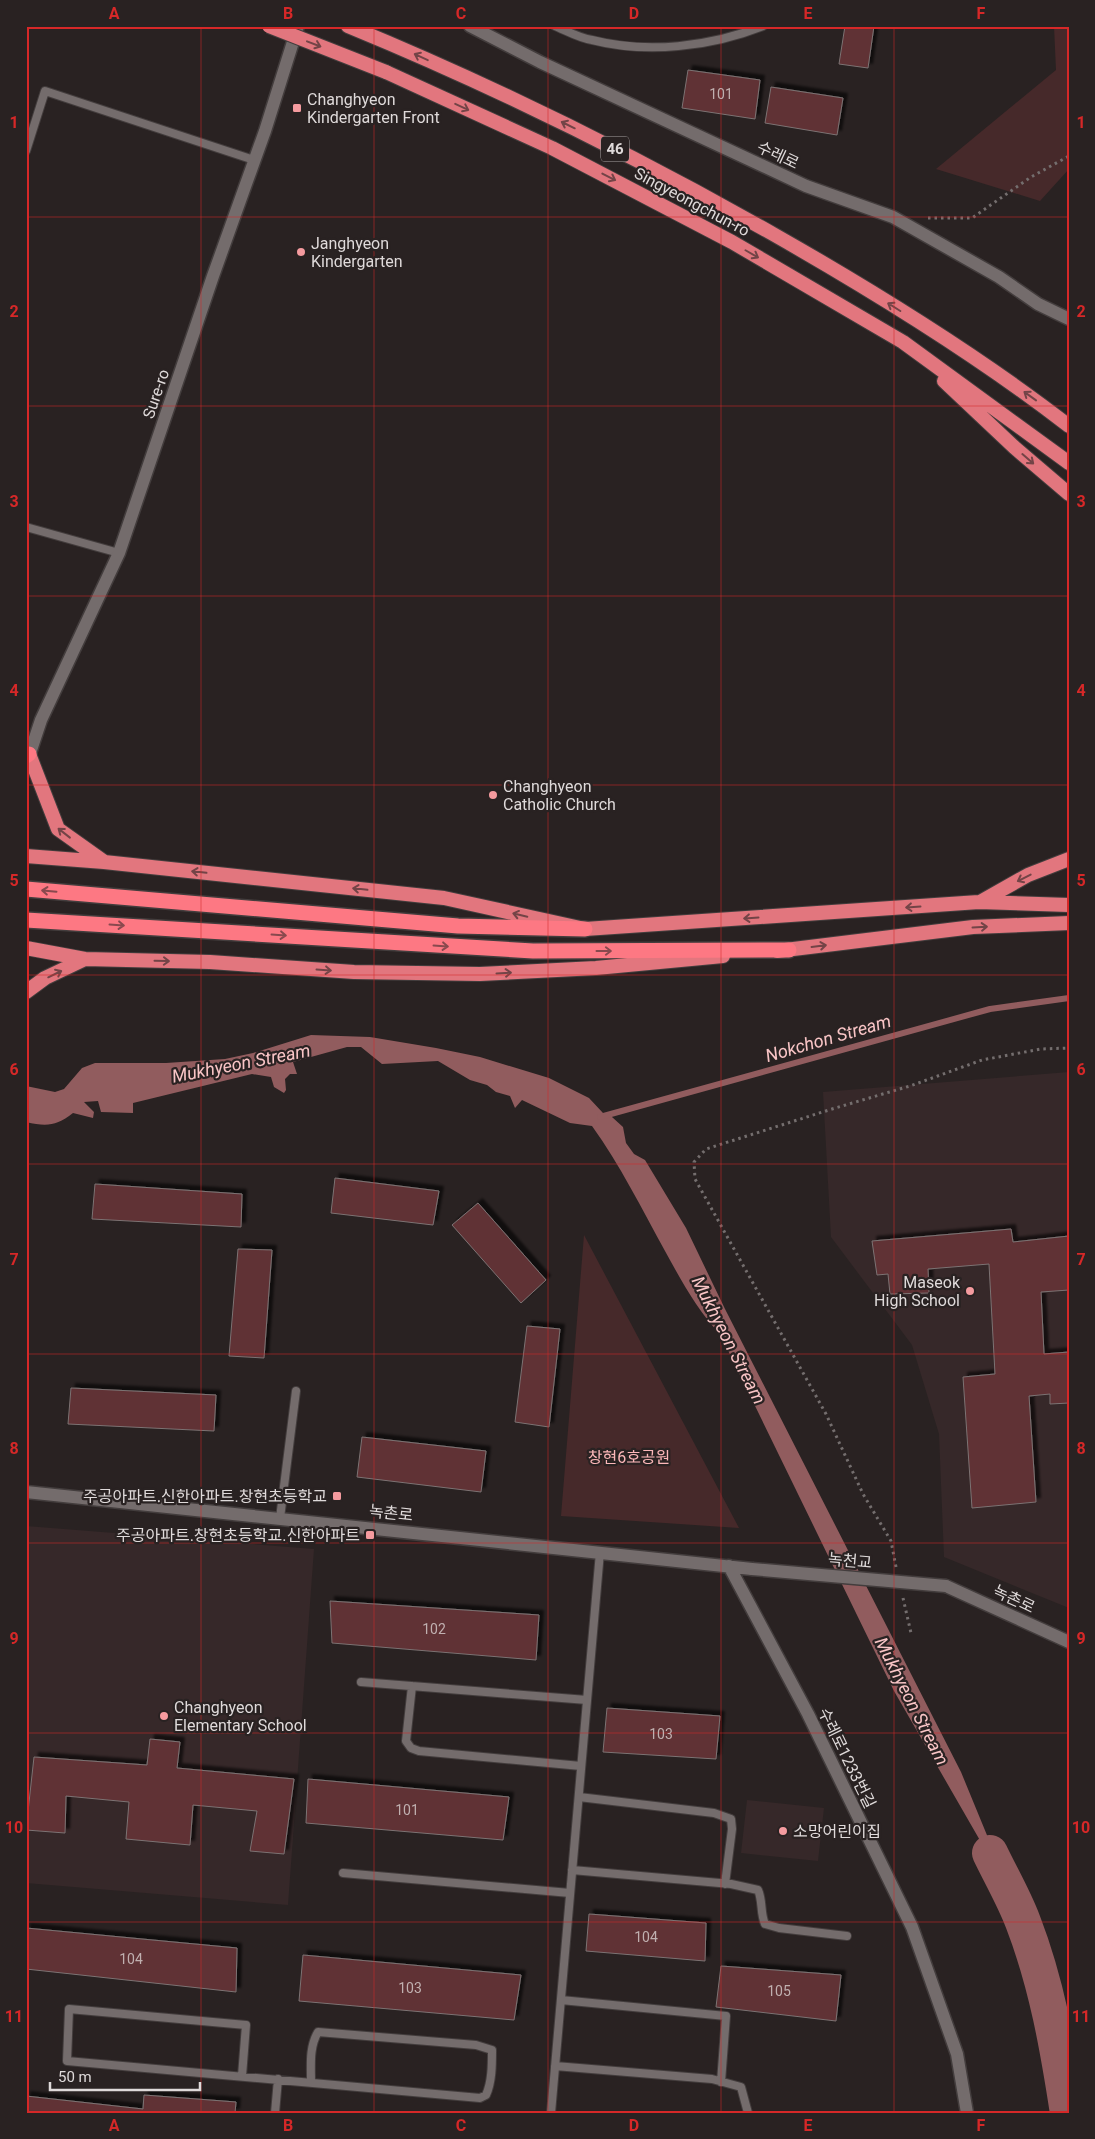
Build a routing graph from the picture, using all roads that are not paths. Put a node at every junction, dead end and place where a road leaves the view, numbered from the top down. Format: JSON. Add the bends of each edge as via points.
{"nodes":[{"id":1,"x":269,"y":26,"type":"edge"},
{"id":2,"x":298,"y":26,"type":"edge"},
{"id":3,"x":348,"y":26,"type":"edge"},
{"id":4,"x":470,"y":26,"type":"edge"},
{"id":5,"x":556,"y":26,"type":"edge"},
{"id":6,"x":763,"y":26,"type":"edge"},
{"id":7,"x":26,"y":151,"type":"edge"},
{"id":8,"x":254,"y":160,"type":"junction"},
{"id":9,"x":1069,"y":319,"type":"edge"},
{"id":10,"x":903,"y":342,"type":"junction"},
{"id":11,"x":1069,"y":426,"type":"edge"},
{"id":12,"x":1069,"y":463,"type":"edge"},
{"id":13,"x":1069,"y":494,"type":"edge"},
{"id":14,"x":26,"y":527,"type":"edge"},
{"id":15,"x":119,"y":553,"type":"junction"},
{"id":16,"x":27,"y":758,"type":"edge"},
{"id":17,"x":26,"y":856,"type":"edge"},
{"id":18,"x":1069,"y":859,"type":"edge"},
{"id":19,"x":104,"y":862,"type":"junction"},
{"id":20,"x":26,"y":889,"type":"edge"},
{"id":21,"x":979,"y":902,"type":"junction"},
{"id":22,"x":1069,"y":905,"type":"edge"},
{"id":23,"x":26,"y":920,"type":"edge"},
{"id":24,"x":1069,"y":924,"type":"edge"},
{"id":25,"x":585,"y":929,"type":"junction"},
{"id":26,"x":26,"y":948,"type":"edge"},
{"id":27,"x":789,"y":950,"type":"junction"},
{"id":28,"x":85,"y":959,"type":"junction"},
{"id":29,"x":26,"y":992,"type":"edge"},
{"id":30,"x":296,"y":1392,"type":"dead end"},
{"id":31,"x":26,"y":1492,"type":"edge"},
{"id":32,"x":280,"y":1518,"type":"junction"},
{"id":33,"x":600,"y":1552,"type":"junction"},
{"id":34,"x":729,"y":1566,"type":"junction"},
{"id":35,"x":752,"y":1569,"type":"joint"},
{"id":36,"x":946,"y":1586,"type":"joint"},
{"id":37,"x":1069,"y":1642,"type":"edge"},
{"id":38,"x":361,"y":1682,"type":"dead end"},
{"id":39,"x":412,"y":1686,"type":"junction"},
{"id":40,"x":587,"y":1700,"type":"junction"},
{"id":41,"x":581,"y":1766,"type":"junction"},
{"id":42,"x":579,"y":1796,"type":"junction"},
{"id":43,"x":572,"y":1870,"type":"junction"},
{"id":44,"x":343,"y":1873,"type":"dead end"},
{"id":45,"x":725,"y":1884,"type":"junction"},
{"id":46,"x":570,"y":1893,"type":"junction"},
{"id":47,"x":847,"y":1936,"type":"dead end"},
{"id":48,"x":561,"y":2000,"type":"junction"},
{"id":49,"x":555,"y":2066,"type":"junction"},
{"id":50,"x":242,"y":2076,"type":"junction"},
{"id":51,"x":278,"y":2079,"type":"junction"},
{"id":52,"x":311,"y":2082,"type":"junction"},
{"id":53,"x":720,"y":2082,"type":"junction"},
{"id":54,"x":275,"y":2113,"type":"edge"},
{"id":55,"x":551,"y":2113,"type":"edge"},
{"id":56,"x":748,"y":2113,"type":"edge"},
{"id":57,"x":967,"y":2113,"type":"edge"}],
"edges":[{"from":1,"to":10,"type":"highway","name":"Singyeongchun-ro","one_way":true,"bridge":true,"via":[[386,72],[552,148],[732,242]]},
{"from":2,"to":8,"type":"street","name":"Sure-ro"},
{"from":11,"to":3,"type":"highway","name":"Singyeongchun-ro","number":"46","one_way":true,"via":[[1031,396],[929,328],[735,213],[566,124]]},
{"from":4,"to":9,"type":"street","name":"수레로","via":[[806,186],[893,217],[999,277],[1038,304]]},
{"from":5,"to":6,"type":"lane","via":[[590,40],[660,47],[735,37]]},
{"from":7,"to":8,"type":"lane","via":[[45,91]]},
{"from":8,"to":15,"type":"street","name":"Sure-ro"},
{"from":10,"to":12,"type":"highway","name":"Singyeongchun-ro"},
{"from":10,"to":13,"type":"highway","one_way":true},
{"from":14,"to":15,"type":"lane"},
{"from":15,"to":16,"type":"street","name":"Sure-ro","via":[[41,720]]},
{"from":19,"to":16,"type":"highway","one_way":true,"via":[[58,829]]},
{"from":17,"to":19,"type":"highway"},
{"from":18,"to":21,"type":"highway","one_way":true,"via":[[1028,875]]},
{"from":25,"to":19,"type":"highway","one_way":true,"via":[[444,898]]},
{"from":25,"to":20,"type":"highway","one_way":true,"via":[[458,926]]},
{"from":21,"to":22,"type":"highway"},
{"from":21,"to":25,"type":"highway","one_way":true},
{"from":23,"to":27,"type":"highway","one_way":true,"via":[[533,951]]},
{"from":27,"to":24,"type":"highway","one_way":true,"via":[[973,927]]},
{"from":26,"to":28,"type":"highway"},
{"from":28,"to":27,"type":"highway","one_way":true,"via":[[210,962],[354,972],[480,974],[596,968]]},
{"from":29,"to":28,"type":"highway","one_way":true,"via":[[45,978]]},
{"from":30,"to":32,"type":"lane"},
{"from":31,"to":32,"type":"street","name":"녹촌로"},
{"from":32,"to":33,"type":"street","name":"녹촌로"},
{"from":33,"to":34,"type":"street","name":"녹촌로"},
{"from":33,"to":40,"type":"lane"},
{"from":34,"to":35,"type":"street","name":"녹촌로"},
{"from":34,"to":57,"type":"street","name":"수레로1233번길","via":[[808,1714],[912,1927],[957,2054]]},
{"from":35,"to":36,"type":"street","name":"녹천교","bridge":true},
{"from":36,"to":37,"type":"street","name":"녹촌로"},
{"from":38,"to":39,"type":"lane"},
{"from":39,"to":40,"type":"lane"},
{"from":39,"to":41,"type":"lane","via":[[406,1741],[411,1748]]},
{"from":40,"to":41,"type":"lane"},
{"from":41,"to":42,"type":"lane"},
{"from":42,"to":43,"type":"lane"},
{"from":42,"to":45,"type":"lane","via":[[714,1812],[731,1819]]},
{"from":43,"to":45,"type":"lane"},
{"from":43,"to":46,"type":"lane"},
{"from":44,"to":46,"type":"lane"},
{"from":45,"to":47,"type":"lane","via":[[758,1890],[765,1924]]},
{"from":46,"to":48,"type":"lane"},
{"from":48,"to":49,"type":"lane"},
{"from":48,"to":53,"type":"lane","via":[[726,2016]]},
{"from":49,"to":53,"type":"lane"},
{"from":49,"to":55,"type":"lane"},
{"from":50,"to":50,"type":"lane","via":[[67,2061],[69,2009],[246,2025]]},
{"from":50,"to":51,"type":"lane"},
{"from":51,"to":52,"type":"lane"},
{"from":51,"to":54,"type":"lane"},
{"from":52,"to":52,"type":"lane","via":[[313,2039],[318,2032],[476,2045],[492,2050],[488,2091],[480,2098]]},
{"from":53,"to":56,"type":"lane","via":[[741,2087]]}]}
